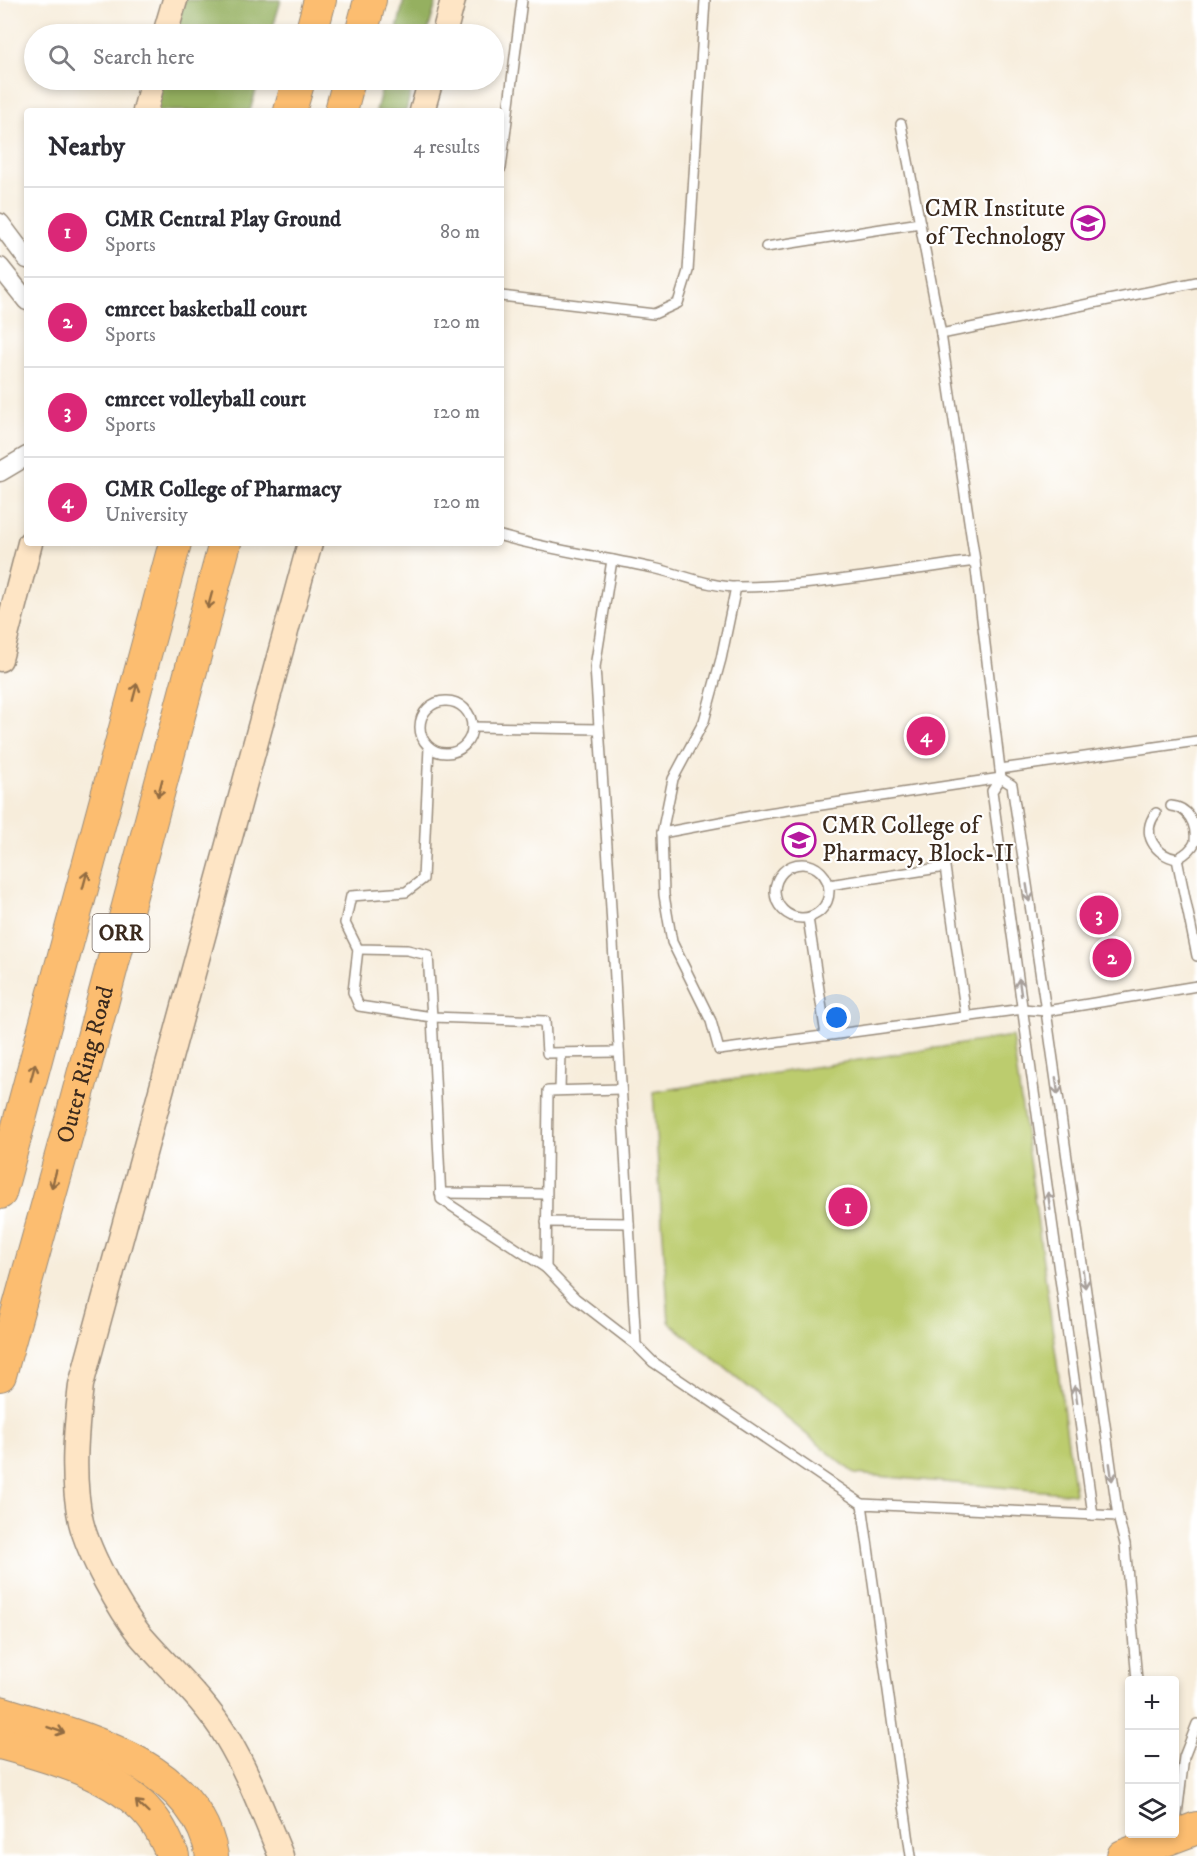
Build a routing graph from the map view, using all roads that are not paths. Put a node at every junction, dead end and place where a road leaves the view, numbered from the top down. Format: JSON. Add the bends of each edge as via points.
{"nodes":[{"id":1,"x":175,"y":0,"type":"edge"},
{"id":2,"x":320,"y":0,"type":"edge"},
{"id":3,"x":370,"y":0,"type":"edge"},
{"id":4,"x":453,"y":0,"type":"edge"},
{"id":5,"x":522,"y":0,"type":"edge"},
{"id":6,"x":705,"y":0,"type":"edge"},
{"id":7,"x":168,"y":24,"type":"edge"},
{"id":8,"x":314,"y":24,"type":"edge"},
{"id":9,"x":364,"y":24,"type":"edge"},
{"id":10,"x":447,"y":24,"type":"edge"},
{"id":11,"x":150,"y":90,"type":"edge"},
{"id":12,"x":296,"y":90,"type":"edge"},
{"id":13,"x":346,"y":90,"type":"edge"},
{"id":14,"x":428,"y":90,"type":"edge"},
{"id":15,"x":145,"y":108,"type":"edge"},
{"id":16,"x":291,"y":108,"type":"edge"},
{"id":17,"x":342,"y":108,"type":"edge"},
{"id":18,"x":423,"y":108,"type":"edge"},
{"id":19,"x":901,"y":124,"type":"dead end"},
{"id":20,"x":504,"y":144,"type":"edge"},
{"id":21,"x":0,"y":223,"type":"edge"},
{"id":22,"x":920,"y":223,"type":"junction"},
{"id":23,"x":766,"y":247,"type":"dead end"},
{"id":24,"x":24,"y":255,"type":"edge"},
{"id":25,"x":0,"y":267,"type":"edge"},
{"id":26,"x":1197,"y":282,"type":"edge"},
{"id":27,"x":504,"y":296,"type":"edge"},
{"id":28,"x":24,"y":297,"type":"edge"},
{"id":29,"x":940,"y":334,"type":"junction"},
{"id":30,"x":24,"y":458,"type":"edge"},
{"id":31,"x":0,"y":472,"type":"edge"},
{"id":32,"x":504,"y":537,"type":"edge"},
{"id":33,"x":29,"y":546,"type":"edge"},
{"id":34,"x":174,"y":546,"type":"edge"},
{"id":35,"x":224,"y":546,"type":"edge"},
{"id":36,"x":309,"y":546,"type":"edge"},
{"id":37,"x":612,"y":560,"type":"junction"},
{"id":38,"x":975,"y":561,"type":"junction"},
{"id":39,"x":736,"y":587,"type":"junction"},
{"id":40,"x":0,"y":659,"type":"edge"},
{"id":41,"x":472,"y":727,"type":"junction"},
{"id":42,"x":599,"y":729,"type":"junction"},
{"id":43,"x":1197,"y":741,"type":"edge"},
{"id":44,"x":429,"y":747,"type":"junction"},
{"id":45,"x":1001,"y":773,"type":"junction"},
{"id":46,"x":1171,"y":806,"type":"dead end"},
{"id":47,"x":1156,"y":813,"type":"dead end"},
{"id":48,"x":662,"y":833,"type":"junction"},
{"id":49,"x":1177,"y":859,"type":"junction"},
{"id":50,"x":830,"y":885,"type":"junction"},
{"id":51,"x":808,"y":918,"type":"junction"},
{"id":52,"x":358,"y":949,"type":"junction"},
{"id":53,"x":1197,"y":956,"type":"edge"},
{"id":54,"x":1197,"y":986,"type":"edge"},
{"id":55,"x":1023,"y":1009,"type":"junction"},
{"id":56,"x":1046,"y":1011,"type":"junction"},
{"id":57,"x":966,"y":1016,"type":"junction"},
{"id":58,"x":432,"y":1017,"type":"junction"},
{"id":59,"x":826,"y":1035,"type":"junction"},
{"id":60,"x":620,"y":1052,"type":"junction"},
{"id":61,"x":561,"y":1053,"type":"junction"},
{"id":62,"x":621,"y":1089,"type":"junction"},
{"id":63,"x":561,"y":1090,"type":"junction"},
{"id":64,"x":18,"y":1129,"type":"junction"},
{"id":65,"x":0,"y":1157,"type":"edge"},
{"id":66,"x":0,"y":1193,"type":"edge"},
{"id":67,"x":440,"y":1193,"type":"junction"},
{"id":68,"x":546,"y":1194,"type":"junction"},
{"id":69,"x":546,"y":1222,"type":"junction"},
{"id":70,"x":629,"y":1223,"type":"junction"},
{"id":71,"x":546,"y":1268,"type":"junction"},
{"id":72,"x":636,"y":1344,"type":"junction"},
{"id":73,"x":0,"y":1375,"type":"edge"},
{"id":74,"x":862,"y":1504,"type":"junction"},
{"id":75,"x":1093,"y":1515,"type":"junction"},
{"id":76,"x":1118,"y":1516,"type":"junction"},
{"id":77,"x":1137,"y":1676,"type":"edge"},
{"id":78,"x":0,"y":1712,"type":"edge"},
{"id":79,"x":1197,"y":1724,"type":"edge"},
{"id":80,"x":0,"y":1743,"type":"edge"},
{"id":81,"x":1177,"y":1840,"type":"edge"},
{"id":82,"x":173,"y":1856,"type":"edge"},
{"id":83,"x":212,"y":1856,"type":"edge"},
{"id":84,"x":281,"y":1856,"type":"edge"},
{"id":85,"x":911,"y":1856,"type":"edge"},
{"id":86,"x":1123,"y":1856,"type":"edge"}],
"edges":[{"from":1,"to":7,"type":"main road"},
{"from":2,"to":8,"type":"highway"},
{"from":3,"to":9,"type":"highway"},
{"from":4,"to":10,"type":"main road"},
{"from":5,"to":20,"type":"lane"},
{"from":6,"to":27,"type":"lane","via":[[688,271],[678,303],[654,314]]},
{"from":11,"to":15,"type":"main road"},
{"from":12,"to":16,"type":"highway"},
{"from":13,"to":17,"type":"highway"},
{"from":14,"to":18,"type":"main road"},
{"from":19,"to":22,"type":"lane"},
{"from":21,"to":24,"type":"street"},
{"from":22,"to":23,"type":"lane"},
{"from":22,"to":29,"type":"lane"},
{"from":25,"to":28,"type":"street"},
{"from":26,"to":29,"type":"lane"},
{"from":29,"to":38,"type":"lane"},
{"from":30,"to":31,"type":"street"},
{"from":32,"to":37,"type":"lane"},
{"from":33,"to":40,"type":"main road"},
{"from":64,"to":34,"type":"highway","name":"Outer Ring Road","number":"ORR","one_way":true},
{"from":35,"to":73,"type":"highway","name":"Outer Ring Road","number":"ORR","one_way":true},
{"from":36,"to":84,"type":"main road","via":[[81,1385],[77,1421],[76,1474],[81,1522],[103,1577],[138,1633],[225,1734],[249,1779]]},
{"from":37,"to":39,"type":"lane"},
{"from":37,"to":42,"type":"lane","via":[[595,668]]},
{"from":38,"to":39,"type":"lane","via":[[794,585]]},
{"from":38,"to":45,"type":"lane"},
{"from":39,"to":48,"type":"lane","via":[[704,721],[673,779]]},
{"from":41,"to":42,"type":"lane"},
{"from":41,"to":44,"type":"lane","via":[[468,741],[457,751],[442,754]]},
{"from":41,"to":44,"type":"lane","via":[[468,712],[456,703],[442,700],[428,707],[420,720],[420,735]]},
{"from":42,"to":60,"type":"lane"},
{"from":43,"to":45,"type":"lane"},
{"from":44,"to":52,"type":"lane","via":[[423,879],[406,892],[351,896],[345,923]]},
{"from":45,"to":48,"type":"lane"},
{"from":55,"to":45,"type":"lane","one_way":true,"via":[[992,791]]},
{"from":45,"to":56,"type":"lane","one_way":true,"via":[[1012,785]]},
{"from":46,"to":49,"type":"lane","via":[[1185,809],[1195,823],[1196,841],[1188,853]]},
{"from":47,"to":49,"type":"lane","via":[[1150,827],[1154,845],[1159,853]]},
{"from":48,"to":59,"type":"lane","via":[[664,895],[672,942],[711,1021],[719,1050]]},
{"from":49,"to":53,"type":"lane"},
{"from":50,"to":51,"type":"lane","via":[[829,900],[821,912]]},
{"from":50,"to":51,"type":"lane","via":[[811,864],[797,863],[784,869],[776,881],[775,895],[781,909],[793,917]]},
{"from":50,"to":57,"type":"lane","via":[[945,867]]},
{"from":51,"to":59,"type":"lane"},
{"from":52,"to":58,"type":"lane","via":[[353,992],[359,1006]]},
{"from":52,"to":58,"type":"lane","via":[[407,950],[428,955]]},
{"from":54,"to":56,"type":"lane"},
{"from":55,"to":56,"type":"lane"},
{"from":55,"to":57,"type":"lane"},
{"from":75,"to":55,"type":"lane","one_way":true},
{"from":56,"to":76,"type":"lane","one_way":true},
{"from":57,"to":59,"type":"lane"},
{"from":58,"to":61,"type":"lane","via":[[545,1021],[548,1053]]},
{"from":58,"to":67,"type":"lane"},
{"from":60,"to":61,"type":"lane"},
{"from":60,"to":62,"type":"lane"},
{"from":61,"to":63,"type":"lane"},
{"from":62,"to":63,"type":"lane"},
{"from":62,"to":70,"type":"lane"},
{"from":63,"to":68,"type":"lane","via":[[548,1091]]},
{"from":64,"to":65,"type":"highway"},
{"from":64,"to":66,"type":"highway","name":"Outer Ring Road","number":"ORR"},
{"from":67,"to":68,"type":"lane"},
{"from":67,"to":71,"type":"lane","via":[[441,1200]]},
{"from":68,"to":69,"type":"lane"},
{"from":69,"to":70,"type":"lane"},
{"from":69,"to":71,"type":"lane"},
{"from":70,"to":72,"type":"lane"},
{"from":71,"to":72,"type":"lane","via":[[575,1298]]},
{"from":72,"to":74,"type":"lane","via":[[653,1362]]},
{"from":74,"to":75,"type":"lane"},
{"from":74,"to":85,"type":"lane"},
{"from":75,"to":76,"type":"lane"},
{"from":76,"to":77,"type":"lane","via":[[1125,1544]]},
{"from":78,"to":83,"type":"highway","one_way":true,"via":[[106,1747],[151,1770],[181,1793],[199,1819]]},
{"from":79,"to":81,"type":"lane","via":[[1184,1756]]},
{"from":82,"to":80,"type":"highway","one_way":true,"via":[[151,1815],[103,1779]]},
{"from":81,"to":86,"type":"highway"}]}
